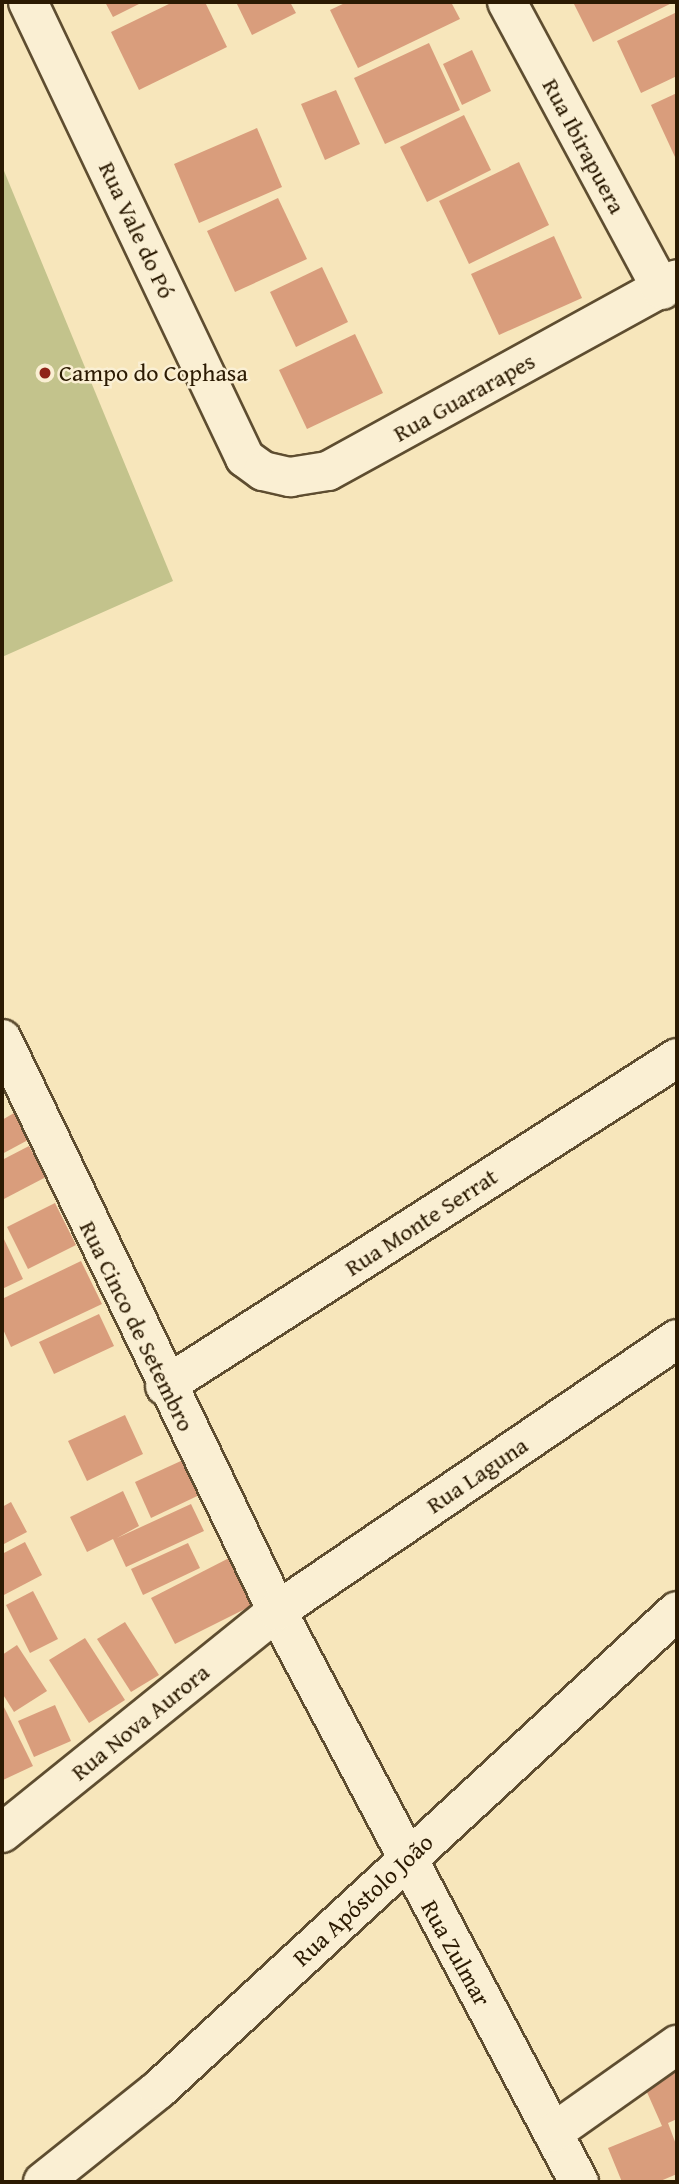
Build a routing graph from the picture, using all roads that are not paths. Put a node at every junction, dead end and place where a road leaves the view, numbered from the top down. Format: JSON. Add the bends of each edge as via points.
{"nodes":[{"id":1,"x":28,"y":2,"type":"edge"},
{"id":2,"x":507,"y":2,"type":"edge"},
{"id":3,"x":670,"y":284,"type":"edge"},
{"id":4,"x":245,"y":458,"type":"joint"},
{"id":5,"x":2,"y":1039,"type":"edge"},
{"id":6,"x":677,"y":1058,"type":"edge"},
{"id":7,"x":677,"y":1339,"type":"edge"},
{"id":8,"x":165,"y":1386,"type":"junction"},
{"id":9,"x":277,"y":1611,"type":"junction"},
{"id":10,"x":677,"y":1611,"type":"edge"},
{"id":11,"x":2,"y":1833,"type":"edge"},
{"id":12,"x":405,"y":1860,"type":"junction"},
{"id":13,"x":677,"y":2045,"type":"edge"},
{"id":14,"x":554,"y":2132,"type":"junction"},
{"id":15,"x":43,"y":2182,"type":"edge"},
{"id":16,"x":579,"y":2182,"type":"edge"}],
"edges":[{"from":1,"to":4,"type":"street","name":"Rua Vale do Pó"},
{"from":2,"to":3,"type":"street","name":"Rua Ibirapuera"},
{"from":3,"to":4,"type":"street","name":"Rua Guararapes","via":[[328,471],[290,477],[263,471]]},
{"from":5,"to":8,"type":"street","name":"Rua Cinco de Setembro"},
{"from":6,"to":8,"type":"street","name":"Rua Monte Serrat"},
{"from":7,"to":9,"type":"street","name":"Rua Laguna"},
{"from":8,"to":9,"type":"street","name":"Rua Cinco de Setembro"},
{"from":9,"to":11,"type":"street","name":"Rua Nova Aurora"},
{"from":9,"to":12,"type":"street","name":"Rua Zulmar"},
{"from":10,"to":12,"type":"street","name":"Rua Apóstolo João"},
{"from":12,"to":14,"type":"street","name":"Rua Zulmar"},
{"from":12,"to":15,"type":"street","name":"Rua Apóstolo João","via":[[158,2090]]},
{"from":13,"to":14,"type":"street"},
{"from":14,"to":16,"type":"street","name":"Rua Zulmar"}]}
